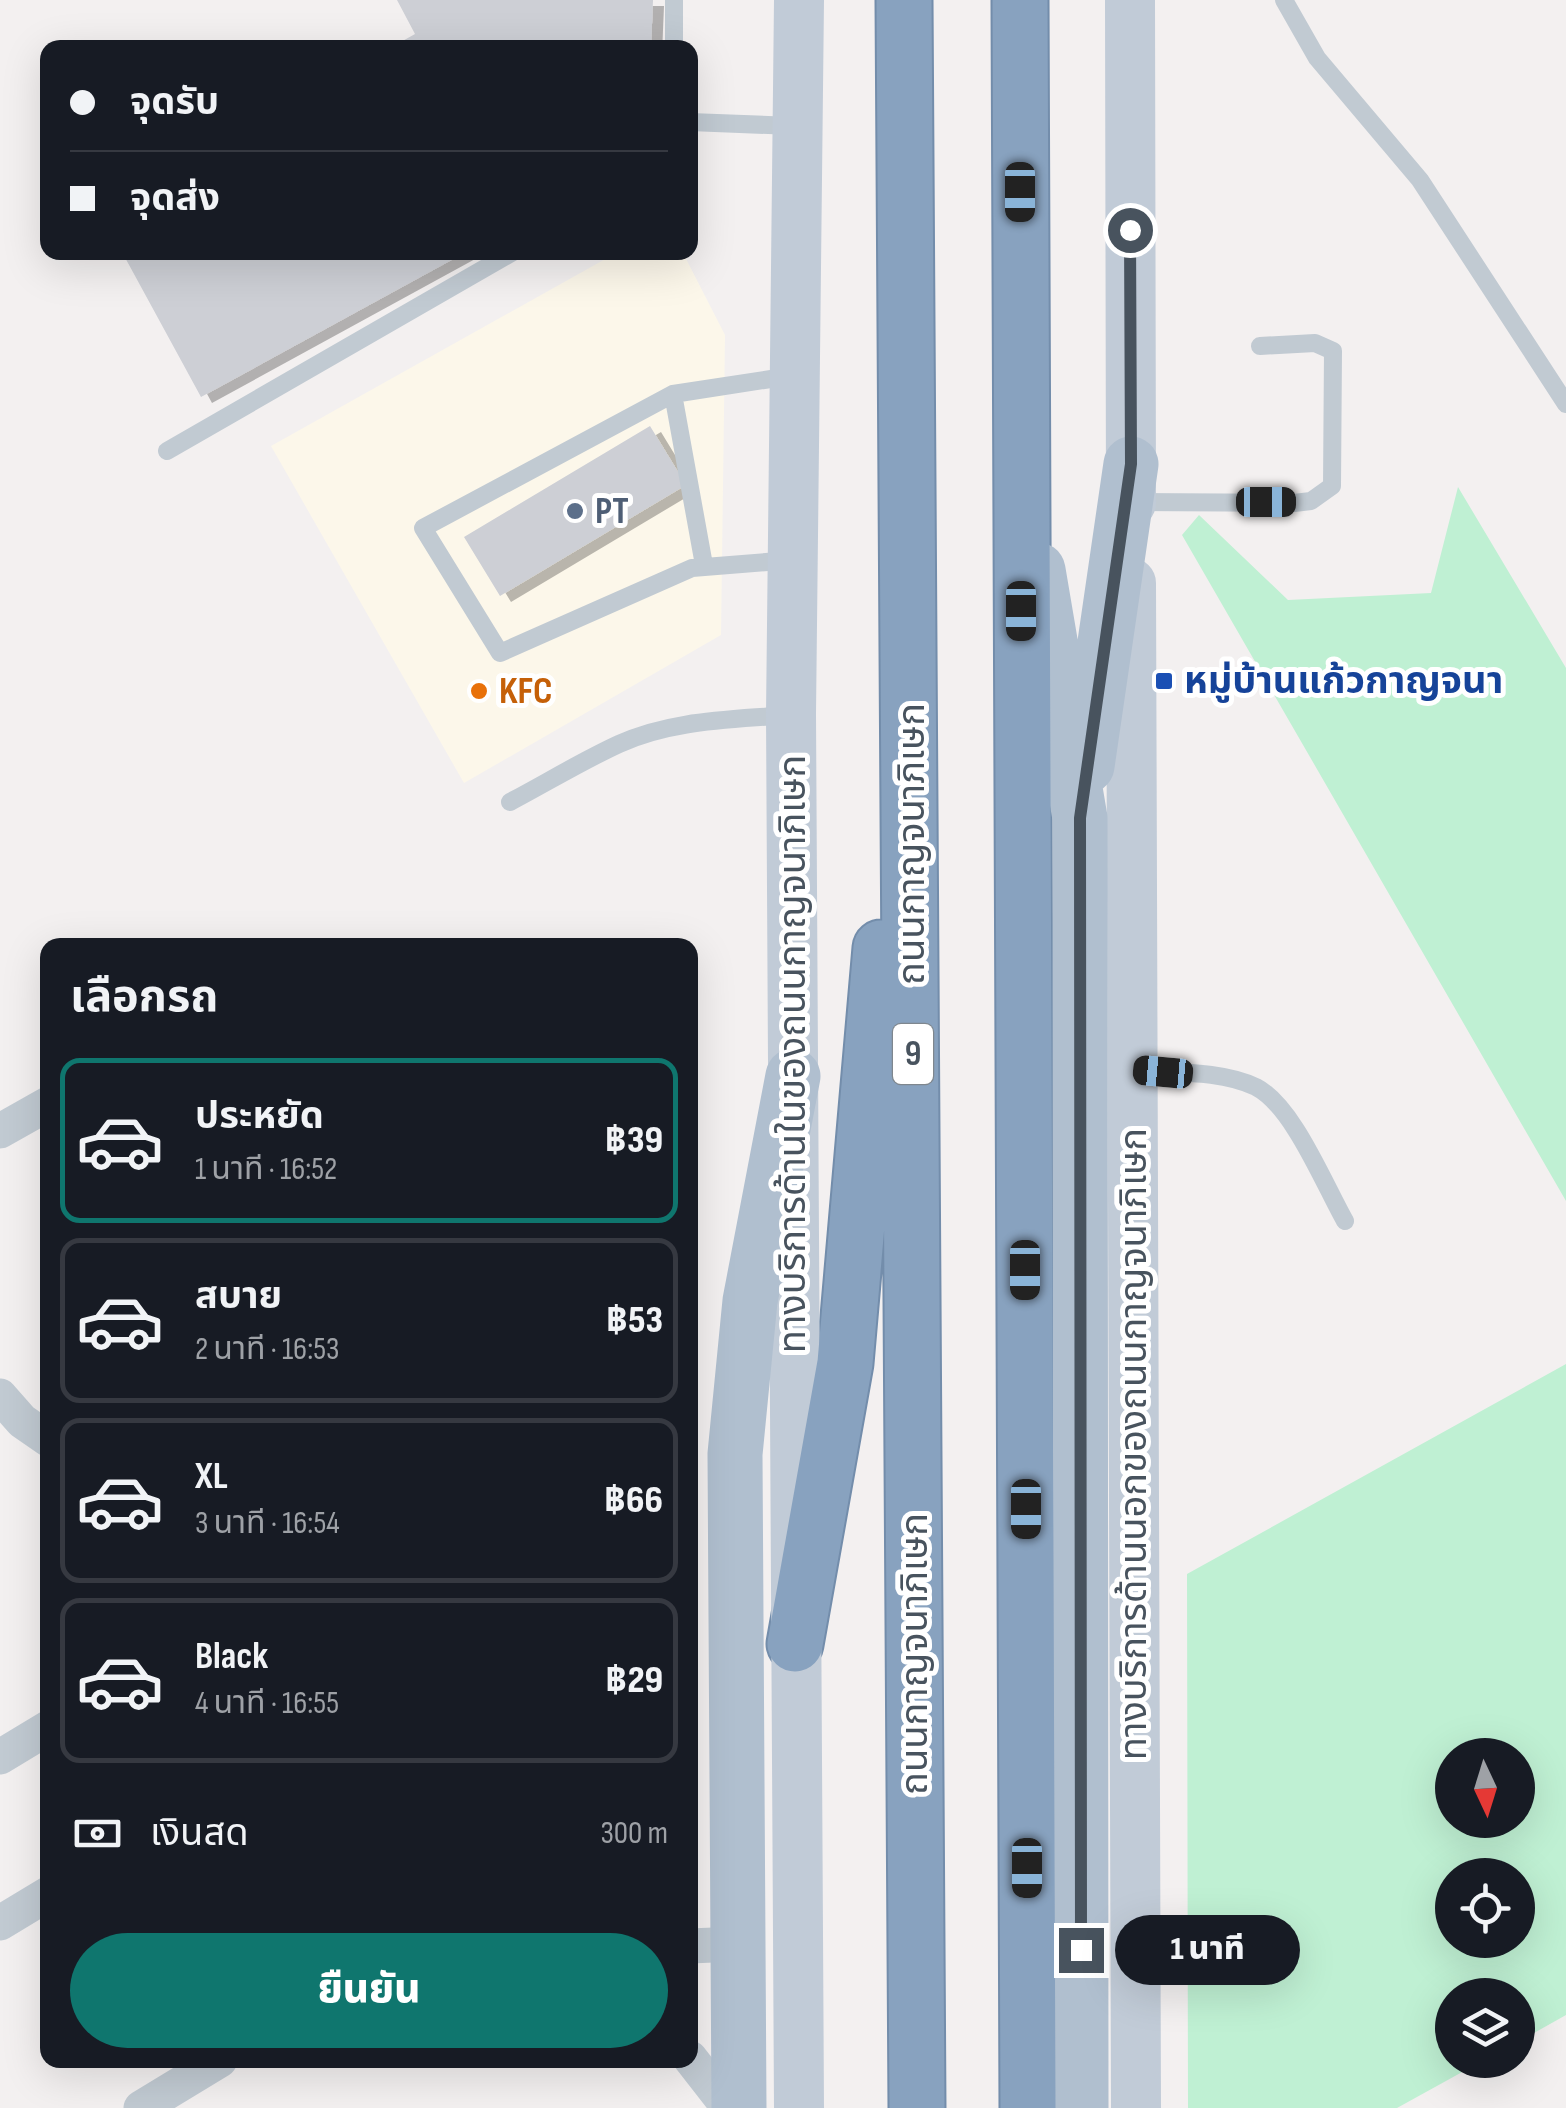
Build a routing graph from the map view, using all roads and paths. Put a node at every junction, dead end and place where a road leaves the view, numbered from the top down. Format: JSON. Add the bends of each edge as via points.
{"nodes":[{"id":1,"x":674,"y":0,"type":"edge"},
{"id":2,"x":799,"y":0,"type":"edge"},
{"id":3,"x":904,"y":0,"type":"edge"},
{"id":4,"x":1020,"y":0,"type":"edge"},
{"id":5,"x":1130,"y":0,"type":"edge"},
{"id":6,"x":1284,"y":0,"type":"edge"},
{"id":7,"x":674,"y":40,"type":"edge"},
{"id":8,"x":698,"y":122,"type":"edge"},
{"id":9,"x":798,"y":126,"type":"junction"},
{"id":10,"x":499,"y":260,"type":"edge"},
{"id":11,"x":1260,"y":346,"type":"dead end"},
{"id":12,"x":795,"y":375,"type":"junction"},
{"id":13,"x":673,"y":394,"type":"junction"},
{"id":14,"x":1566,"y":404,"type":"edge"},
{"id":15,"x":166,"y":451,"type":"dead end"},
{"id":16,"x":1020,"y":461,"type":"junction"},
{"id":17,"x":1131,"y":483,"type":"junction"},
{"id":18,"x":793,"y":560,"type":"junction"},
{"id":19,"x":704,"y":565,"type":"junction"},
{"id":20,"x":792,"y":714,"type":"junction"},
{"id":21,"x":912,"y":770,"type":"junction"},
{"id":22,"x":510,"y":802,"type":"dead end"},
{"id":23,"x":1080,"y":818,"type":"junction"},
{"id":24,"x":1133,"y":1070,"type":"junction"},
{"id":25,"x":794,"y":1076,"type":"junction"},
{"id":26,"x":40,"y":1109,"type":"edge"},
{"id":27,"x":0,"y":1132,"type":"edge"},
{"id":28,"x":1345,"y":1221,"type":"dead end"},
{"id":29,"x":795,"y":1644,"type":"junction"},
{"id":30,"x":40,"y":1733,"type":"edge"},
{"id":31,"x":0,"y":1758,"type":"edge"},
{"id":32,"x":40,"y":1899,"type":"edge"},
{"id":33,"x":0,"y":1924,"type":"edge"},
{"id":34,"x":713,"y":1945,"type":"edge"},
{"id":35,"x":207,"y":2068,"type":"edge"},
{"id":36,"x":698,"y":2068,"type":"edge"},
{"id":37,"x":142,"y":2108,"type":"edge"},
{"id":38,"x":729,"y":2108,"type":"edge"},
{"id":39,"x":740,"y":2108,"type":"edge"},
{"id":40,"x":799,"y":2108,"type":"edge"},
{"id":41,"x":917,"y":2108,"type":"edge"},
{"id":42,"x":1028,"y":2108,"type":"edge"},
{"id":43,"x":1081,"y":2108,"type":"edge"},
{"id":44,"x":1136,"y":2108,"type":"edge"}],
"edges":[{"from":1,"to":7,"type":"lane"},
{"from":2,"to":9,"type":"main road","name":"ทางบริการด้านในของถนนกาญจนาภิเษก"},
{"from":3,"to":21,"type":"highway","name":"ถนนกาญจนาภิเษก","number":"9"},
{"from":4,"to":16,"type":"highway"},
{"from":5,"to":17,"type":"main road","name":"ทางบริการด้านนอกของถนนกาญจนาภิเษก"},
{"from":6,"to":14,"type":"lane","via":[[1317,58],[1420,180]]},
{"from":8,"to":9,"type":"lane"},
{"from":9,"to":12,"type":"main road","name":"ทางบริการด้านในของถนนกาญจนาภิเษก"},
{"from":10,"to":15,"type":"lane"},
{"from":11,"to":17,"type":"lane","via":[[1315,343],[1333,352],[1332,486],[1311,501],[1294,502]]},
{"from":12,"to":13,"type":"lane"},
{"from":12,"to":18,"type":"main road","name":"ทางบริการด้านในของถนนกาญจนาภิเษก"},
{"from":13,"to":19,"type":"lane"},
{"from":13,"to":19,"type":"lane","via":[[423,528],[500,652]]},
{"from":16,"to":23,"type":"main road"},
{"from":16,"to":42,"type":"highway"},
{"from":17,"to":23,"type":"main road"},
{"from":17,"to":24,"type":"main road","name":"ทางบริการด้านนอกของถนนกาญจนาภิเษก"},
{"from":18,"to":19,"type":"lane"},
{"from":18,"to":20,"type":"main road","name":"ทางบริการด้านในของถนนกาญจนาภิเษก"},
{"from":20,"to":22,"type":"lane","via":[[658,731],[621,743]]},
{"from":20,"to":25,"type":"main road","name":"ทางบริการด้านในของถนนกาญจนาภิเษก"},
{"from":21,"to":29,"type":"highway","via":[[882,934],[845,1363]]},
{"from":21,"to":41,"type":"highway","name":"ถนนกาญจนาภิเษก","number":"9"},
{"from":23,"to":43,"type":"main road"},
{"from":24,"to":28,"type":"lane","via":[[1223,1078],[1256,1088],[1282,1108]]},
{"from":24,"to":44,"type":"main road","name":"ทางบริการด้านนอกของถนนกาญจนาภิเษก"},
{"from":25,"to":29,"type":"main road","name":"ทางบริการด้านในของถนนกาญจนาภิเษก"},
{"from":25,"to":34,"type":"main road","via":[[750,1301],[735,1454]]},
{"from":26,"to":27,"type":"street"},
{"from":29,"to":40,"type":"main road","name":"ทางบริการด้านในของถนนกาญจนาภิเษก"},
{"from":30,"to":31,"type":"street"},
{"from":32,"to":33,"type":"street"},
{"from":34,"to":39,"type":"main road"},
{"from":35,"to":37,"type":"street"},
{"from":36,"to":38,"type":"street"}]}
